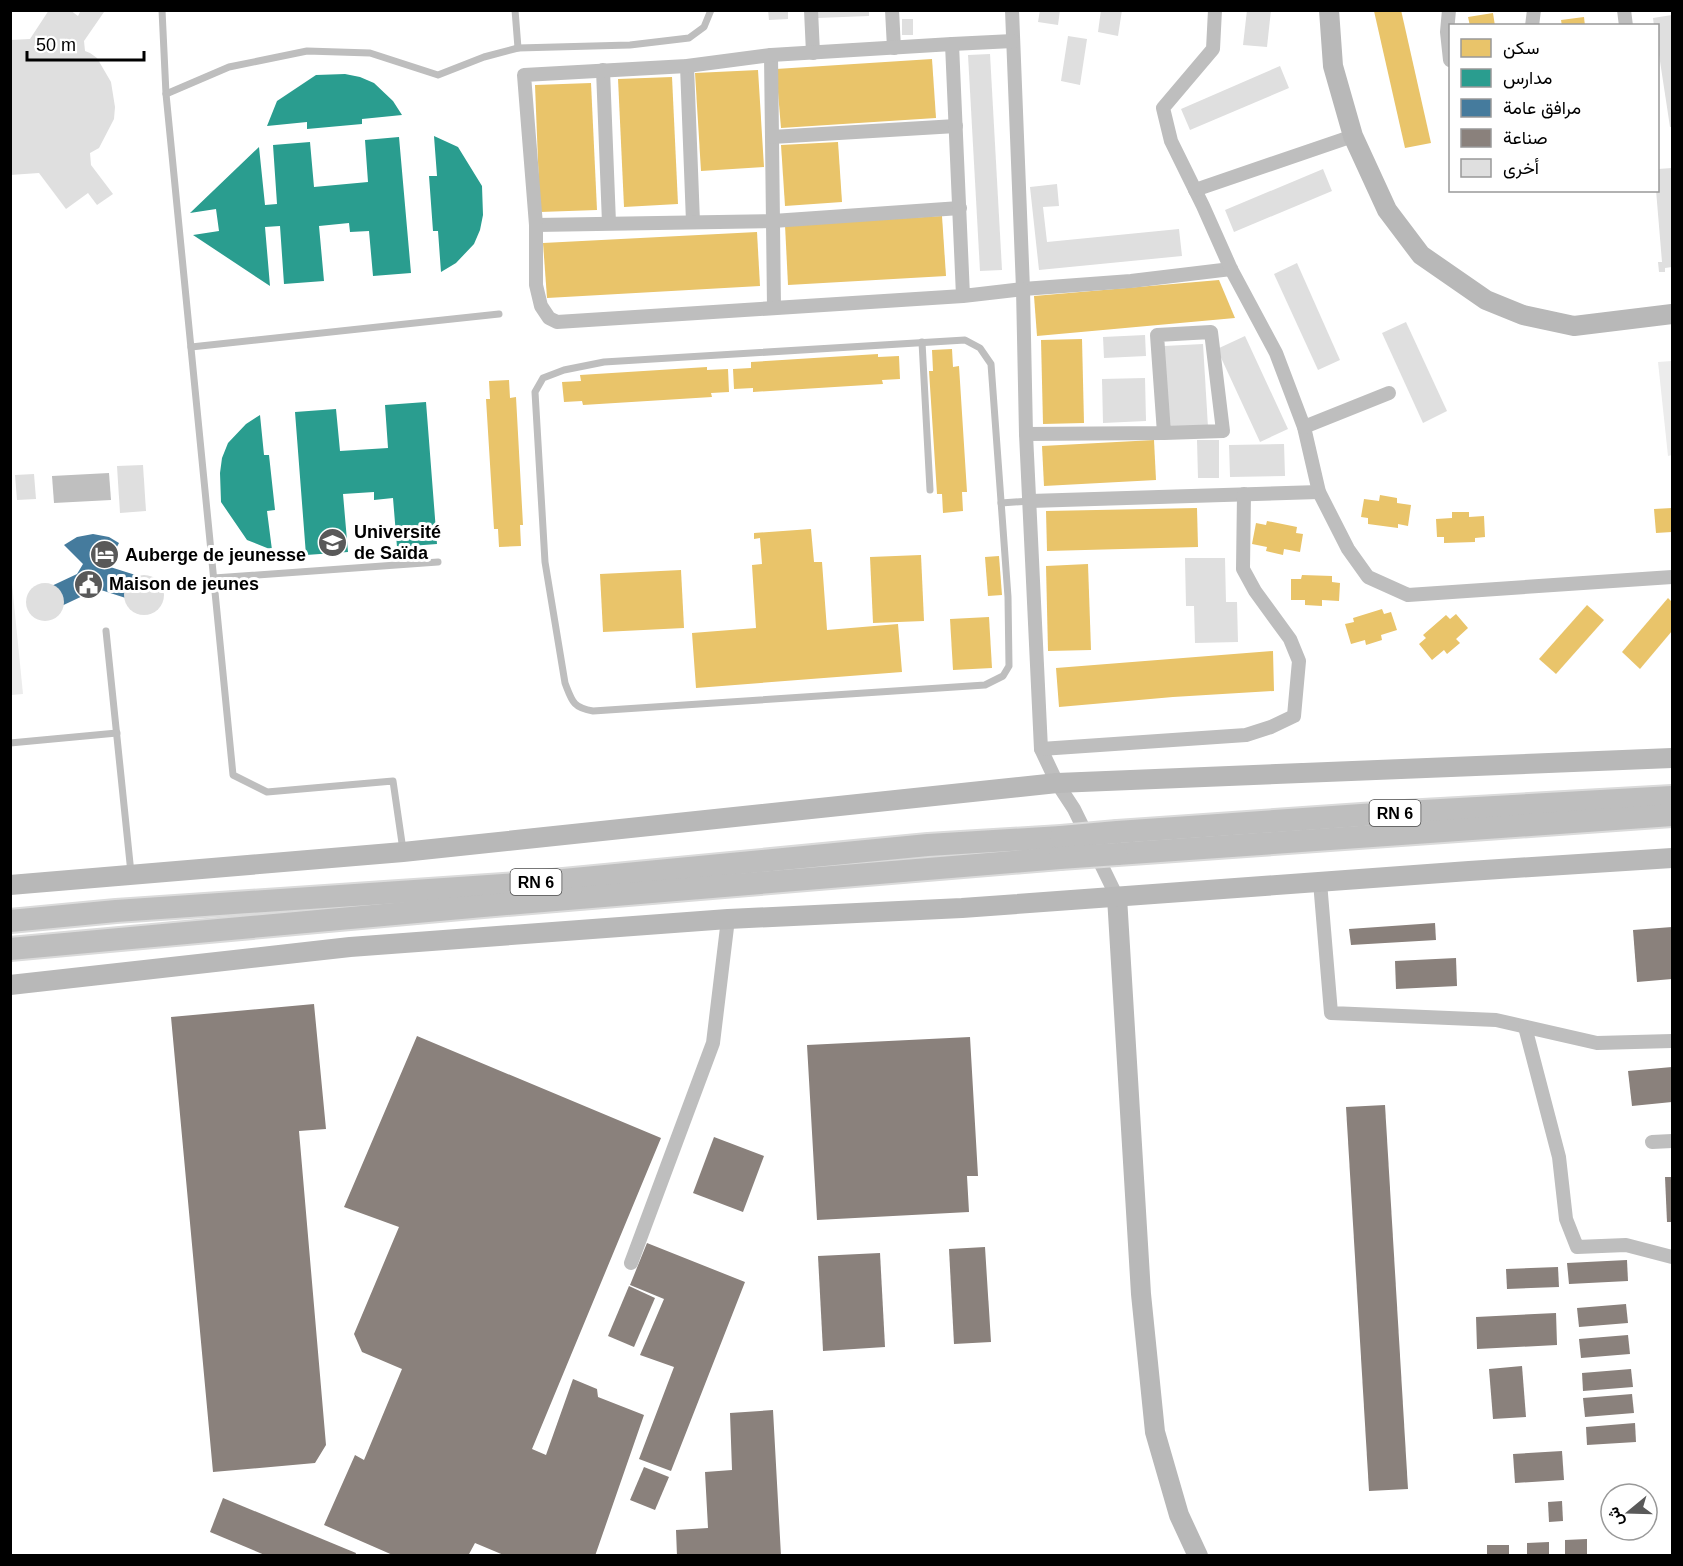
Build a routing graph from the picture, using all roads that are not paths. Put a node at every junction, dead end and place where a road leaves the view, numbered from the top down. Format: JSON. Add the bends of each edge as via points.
{"nodes":[{"id":1,"x":162,"y":10,"type":"edge"},
{"id":2,"x":515,"y":10,"type":"edge"},
{"id":3,"x":711,"y":10,"type":"edge"},
{"id":4,"x":811,"y":10,"type":"edge"},
{"id":5,"x":892,"y":10,"type":"edge"},
{"id":6,"x":1012,"y":10,"type":"edge"},
{"id":7,"x":1215,"y":10,"type":"edge"},
{"id":8,"x":1329,"y":10,"type":"edge"},
{"id":9,"x":1449,"y":10,"type":"edge"},
{"id":10,"x":1013,"y":41,"type":"junction"},
{"id":11,"x":952,"y":44,"type":"junction"},
{"id":12,"x":519,"y":48,"type":"junction"},
{"id":13,"x":894,"y":48,"type":"junction"},
{"id":14,"x":1449,"y":51,"type":"edge"},
{"id":15,"x":813,"y":53,"type":"junction"},
{"id":16,"x":771,"y":55,"type":"junction"},
{"id":17,"x":687,"y":66,"type":"junction"},
{"id":18,"x":603,"y":70,"type":"junction"},
{"id":19,"x":166,"y":94,"type":"junction"},
{"id":20,"x":956,"y":126,"type":"junction"},
{"id":21,"x":1353,"y":136,"type":"junction"},
{"id":22,"x":772,"y":137,"type":"junction"},
{"id":23,"x":1195,"y":190,"type":"junction"},
{"id":24,"x":960,"y":208,"type":"junction"},
{"id":25,"x":773,"y":221,"type":"junction"},
{"id":26,"x":693,"y":222,"type":"junction"},
{"id":27,"x":609,"y":223,"type":"junction"},
{"id":28,"x":536,"y":225,"type":"junction"},
{"id":29,"x":1231,"y":269,"type":"junction"},
{"id":30,"x":1023,"y":289,"type":"junction"},
{"id":31,"x":963,"y":296,"type":"junction"},
{"id":32,"x":774,"y":308,"type":"junction"},
{"id":33,"x":499,"y":314,"type":"dead end"},
{"id":34,"x":1672,"y":314,"type":"edge"},
{"id":35,"x":922,"y":342,"type":"junction"},
{"id":36,"x":191,"y":347,"type":"junction"},
{"id":37,"x":1389,"y":393,"type":"dead end"},
{"id":38,"x":1304,"y":427,"type":"junction"},
{"id":39,"x":1164,"y":433,"type":"junction"},
{"id":40,"x":1026,"y":434,"type":"junction"},
{"id":41,"x":930,"y":490,"type":"dead end"},
{"id":42,"x":1319,"y":492,"type":"junction"},
{"id":43,"x":1244,"y":494,"type":"junction"},
{"id":44,"x":1030,"y":501,"type":"junction"},
{"id":45,"x":1001,"y":503,"type":"junction"},
{"id":46,"x":438,"y":562,"type":"dead end"},
{"id":47,"x":1672,"y":577,"type":"edge"},
{"id":48,"x":214,"y":578,"type":"junction"},
{"id":49,"x":106,"y":631,"type":"dead end"},
{"id":50,"x":117,"y":733,"type":"junction"},
{"id":51,"x":10,"y":743,"type":"edge"},
{"id":52,"x":1041,"y":749,"type":"junction"},
{"id":53,"x":1672,"y":758,"type":"edge"},
{"id":54,"x":1057,"y":783,"type":"junction"},
{"id":55,"x":1672,"y":791,"type":"edge"},
{"id":56,"x":1672,"y":797,"type":"edge"},
{"id":57,"x":1580,"y":812,"type":"junction"},
{"id":58,"x":1672,"y":814,"type":"edge"},
{"id":59,"x":1672,"y":820,"type":"edge"},
{"id":60,"x":1060,"y":848,"type":"junction"},
{"id":61,"x":403,"y":852,"type":"junction"},
{"id":62,"x":1672,"y":858,"type":"edge"},
{"id":63,"x":131,"y":874,"type":"junction"},
{"id":64,"x":1320,"y":882,"type":"junction"},
{"id":65,"x":10,"y":885,"type":"edge"},
{"id":66,"x":1117,"y":897,"type":"junction"},
{"id":67,"x":728,"y":920,"type":"junction"},
{"id":68,"x":10,"y":921,"type":"edge"},
{"id":69,"x":10,"y":949,"type":"edge"},
{"id":70,"x":10,"y":984,"type":"edge"},
{"id":71,"x":1525,"y":1027,"type":"junction"},
{"id":72,"x":1672,"y":1041,"type":"edge"},
{"id":73,"x":1672,"y":1141,"type":"edge"},
{"id":74,"x":1652,"y":1143,"type":"dead end"},
{"id":75,"x":1672,"y":1257,"type":"edge"},
{"id":76,"x":631,"y":1263,"type":"dead end"},
{"id":77,"x":1198,"y":1556,"type":"edge"}],
"edges":[{"from":1,"to":19,"type":"lane"},
{"from":2,"to":12,"type":"lane"},
{"from":3,"to":12,"type":"lane","via":[[704,27],[689,38],[630,45]]},
{"from":4,"to":15,"type":"street"},
{"from":5,"to":13,"type":"street"},
{"from":6,"to":10,"type":"street"},
{"from":7,"to":23,"type":"street","via":[[1213,49],[1163,108],[1171,141]]},
{"from":8,"to":21,"type":"street","via":[[1333,66]]},
{"from":9,"to":14,"type":"street"},
{"from":10,"to":11,"type":"street"},
{"from":10,"to":30,"type":"street"},
{"from":11,"to":13,"type":"street"},
{"from":11,"to":20,"type":"street"},
{"from":12,"to":19,"type":"lane","via":[[438,75],[370,53],[307,51],[229,67]]},
{"from":13,"to":15,"type":"street"},
{"from":15,"to":16,"type":"street"},
{"from":16,"to":17,"type":"street"},
{"from":16,"to":22,"type":"street"},
{"from":17,"to":18,"type":"street"},
{"from":17,"to":26,"type":"street"},
{"from":18,"to":27,"type":"street"},
{"from":18,"to":28,"type":"street","via":[[524,75]]},
{"from":19,"to":36,"type":"lane"},
{"from":20,"to":22,"type":"street"},
{"from":20,"to":24,"type":"street"},
{"from":21,"to":23,"type":"street"},
{"from":21,"to":34,"type":"street","via":[[1387,210],[1421,255],[1486,300],[1523,315],[1574,326]]},
{"from":22,"to":25,"type":"street"},
{"from":23,"to":29,"type":"street"},
{"from":24,"to":25,"type":"street"},
{"from":24,"to":31,"type":"street"},
{"from":25,"to":26,"type":"street"},
{"from":25,"to":32,"type":"street"},
{"from":26,"to":27,"type":"street"},
{"from":27,"to":28,"type":"street"},
{"from":28,"to":32,"type":"street","via":[[536,285],[541,306],[557,322]]},
{"from":29,"to":30,"type":"street"},
{"from":29,"to":38,"type":"street","via":[[1276,354]]},
{"from":30,"to":31,"type":"street"},
{"from":30,"to":40,"type":"street"},
{"from":31,"to":32,"type":"street"},
{"from":33,"to":36,"type":"lane"},
{"from":35,"to":41,"type":"lane"},
{"from":35,"to":45,"type":"lane","via":[[965,340],[980,348],[991,364]]},
{"from":35,"to":45,"type":"lane","via":[[604,362],[543,378],[536,392],[545,562],[564,683],[573,702],[580,709],[592,711],[985,686],[994,682],[1009,666]]},
{"from":36,"to":48,"type":"lane"},
{"from":37,"to":38,"type":"street"},
{"from":38,"to":42,"type":"street"},
{"from":39,"to":39,"type":"street","via":[[1156,335],[1211,332],[1223,431]]},
{"from":39,"to":40,"type":"street"},
{"from":40,"to":44,"type":"street"},
{"from":42,"to":43,"type":"street"},
{"from":42,"to":47,"type":"street","via":[[1348,549],[1368,578],[1408,595]]},
{"from":43,"to":44,"type":"street"},
{"from":43,"to":52,"type":"street","via":[[1243,569],[1290,639],[1299,661],[1294,716],[1246,735]]},
{"from":44,"to":45,"type":"lane"},
{"from":44,"to":52,"type":"street"},
{"from":46,"to":48,"type":"lane"},
{"from":48,"to":61,"type":"lane","via":[[233,775],[267,792],[393,781]]},
{"from":49,"to":50,"type":"lane"},
{"from":50,"to":51,"type":"lane"},
{"from":50,"to":63,"type":"lane"},
{"from":52,"to":54,"type":"street"},
{"from":53,"to":54,"type":"street"},
{"from":54,"to":61,"type":"street"},
{"from":54,"to":66,"type":"street"},
{"from":55,"to":57,"type":"main road","number":"RN 6"},
{"from":56,"to":57,"type":"main road","number":"RN 6"},
{"from":57,"to":58,"type":"main road","number":"RN 6"},
{"from":57,"to":59,"type":"main road","number":"RN 6"},
{"from":57,"to":60,"type":"main road","number":"RN 6","bridge":true,"via":[[1117,854]]},
{"from":57,"to":60,"type":"main road","number":"RN 6","bridge":true,"via":[[1405,812],[1117,832]]},
{"from":60,"to":68,"type":"main road","number":"RN 6","via":[[928,845],[532,883]]},
{"from":60,"to":69,"type":"main road","number":"RN 6"},
{"from":61,"to":63,"type":"street"},
{"from":62,"to":64,"type":"street"},
{"from":63,"to":65,"type":"street"},
{"from":64,"to":66,"type":"street"},
{"from":64,"to":71,"type":"street","via":[[1331,1013],[1496,1020]]},
{"from":66,"to":67,"type":"street"},
{"from":66,"to":77,"type":"street","via":[[1141,1294],[1155,1432],[1179,1515]]},
{"from":67,"to":70,"type":"street","via":[[351,947]]},
{"from":67,"to":76,"type":"street","via":[[712,1043]]},
{"from":71,"to":72,"type":"street","via":[[1597,1043]]},
{"from":71,"to":75,"type":"street","via":[[1559,1157],[1566,1219],[1577,1247],[1626,1245]]},
{"from":73,"to":74,"type":"street"}]}
